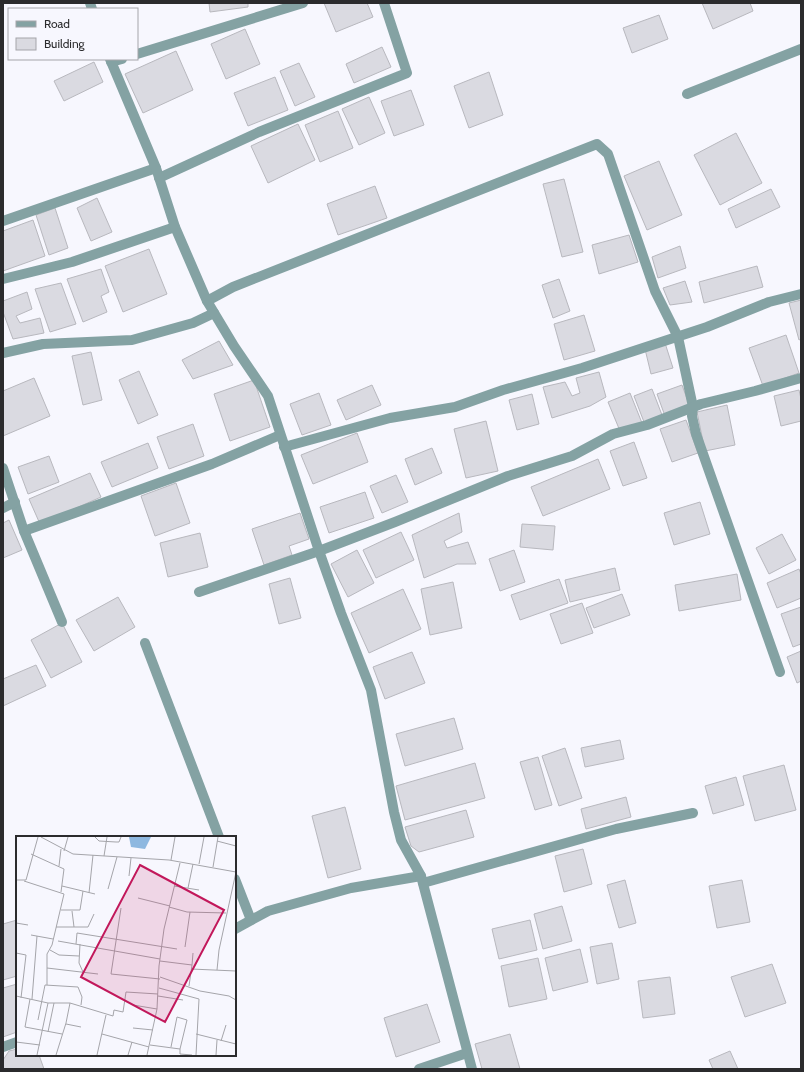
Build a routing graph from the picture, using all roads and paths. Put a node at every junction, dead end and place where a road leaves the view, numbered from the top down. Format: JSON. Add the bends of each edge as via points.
{"nodes":[{"id":1,"x":303,"y":3,"type":"edge"},
{"id":2,"x":384,"y":3,"type":"edge"},
{"id":3,"x":801,"y":49,"type":"edge"},
{"id":4,"x":138,"y":54,"type":"edge"},
{"id":5,"x":110,"y":61,"type":"edge"},
{"id":6,"x":687,"y":94,"type":"dead end"},
{"id":7,"x":157,"y":173,"type":"junction"},
{"id":8,"x":3,"y":221,"type":"edge"},
{"id":9,"x":175,"y":227,"type":"junction"},
{"id":10,"x":3,"y":279,"type":"edge"},
{"id":11,"x":801,"y":294,"type":"edge"},
{"id":12,"x":207,"y":301,"type":"junction"},
{"id":13,"x":214,"y":313,"type":"junction"},
{"id":14,"x":678,"y":337,"type":"junction"},
{"id":15,"x":3,"y":353,"type":"edge"},
{"id":16,"x":801,"y":378,"type":"edge"},
{"id":17,"x":693,"y":408,"type":"junction"},
{"id":18,"x":280,"y":435,"type":"junction"},
{"id":19,"x":284,"y":447,"type":"junction"},
{"id":20,"x":3,"y":468,"type":"edge"},
{"id":21,"x":14,"y":502,"type":"junction"},
{"id":22,"x":3,"y":508,"type":"edge"},
{"id":23,"x":24,"y":531,"type":"junction"},
{"id":24,"x":318,"y":552,"type":"junction"},
{"id":25,"x":199,"y":592,"type":"dead end"},
{"id":26,"x":62,"y":622,"type":"dead end"},
{"id":27,"x":145,"y":643,"type":"dead end"},
{"id":28,"x":780,"y":672,"type":"dead end"},
{"id":29,"x":693,"y":813,"type":"dead end"},
{"id":30,"x":219,"y":836,"type":"edge"},
{"id":31,"x":422,"y":880,"type":"junction"},
{"id":32,"x":236,"y":882,"type":"edge"},
{"id":33,"x":251,"y":920,"type":"junction"},
{"id":34,"x":236,"y":928,"type":"edge"},
{"id":35,"x":16,"y":1042,"type":"edge"},
{"id":36,"x":3,"y":1047,"type":"edge"},
{"id":37,"x":467,"y":1053,"type":"junction"},
{"id":38,"x":419,"y":1069,"type":"edge"},
{"id":39,"x":472,"y":1069,"type":"edge"}],
"edges":[{"from":1,"to":4,"type":"street"},
{"from":2,"to":7,"type":"street","via":[[407,73]]},
{"from":3,"to":6,"type":"street"},
{"from":5,"to":7,"type":"street"},
{"from":7,"to":8,"type":"street"},
{"from":7,"to":9,"type":"street"},
{"from":9,"to":10,"type":"street","via":[[72,262]]},
{"from":9,"to":12,"type":"street"},
{"from":11,"to":14,"type":"street","via":[[770,302]]},
{"from":12,"to":13,"type":"street"},
{"from":12,"to":14,"type":"street","via":[[233,287],[597,144],[608,154],[655,291]]},
{"from":13,"to":15,"type":"street","via":[[192,323],[132,340],[43,344]]},
{"from":13,"to":18,"type":"street","via":[[268,396]]},
{"from":14,"to":17,"type":"street"},
{"from":14,"to":19,"type":"street","via":[[503,390],[456,407],[390,418]]},
{"from":16,"to":17,"type":"street"},
{"from":17,"to":24,"type":"street","via":[[613,434],[572,456],[508,476]]},
{"from":17,"to":28,"type":"street","via":[[696,434]]},
{"from":18,"to":19,"type":"street"},
{"from":18,"to":23,"type":"street","via":[[212,464]]},
{"from":19,"to":24,"type":"street"},
{"from":20,"to":21,"type":"street"},
{"from":21,"to":22,"type":"street"},
{"from":21,"to":23,"type":"street"},
{"from":23,"to":26,"type":"street"},
{"from":24,"to":25,"type":"street"},
{"from":24,"to":31,"type":"street","via":[[371,690],[401,840]]},
{"from":27,"to":30,"type":"street"},
{"from":29,"to":31,"type":"street","via":[[616,829]]},
{"from":31,"to":33,"type":"street","via":[[351,888],[268,911]]},
{"from":31,"to":37,"type":"street"},
{"from":32,"to":33,"type":"street"},
{"from":33,"to":34,"type":"street"},
{"from":35,"to":36,"type":"street"},
{"from":37,"to":38,"type":"street"},
{"from":37,"to":39,"type":"street"}]}
